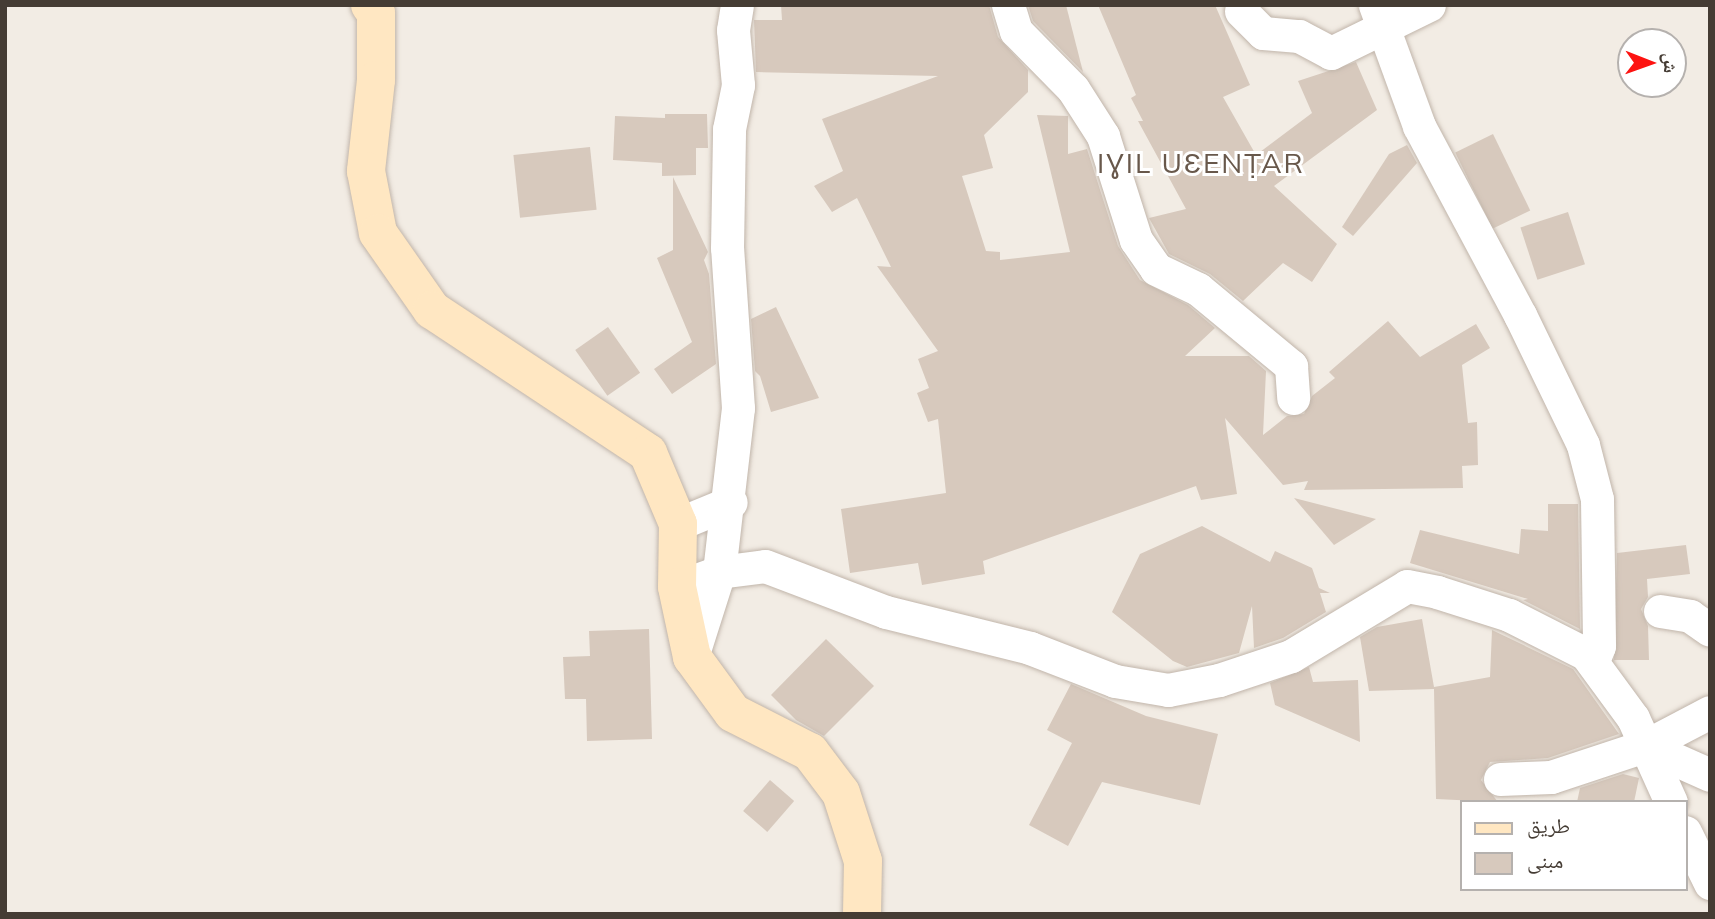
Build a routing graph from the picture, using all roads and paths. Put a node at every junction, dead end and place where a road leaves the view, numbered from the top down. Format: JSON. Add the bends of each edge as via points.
{"nodes":[{"id":1,"x":370,"y":5,"type":"edge"},
{"id":2,"x":737,"y":5,"type":"edge"},
{"id":3,"x":1008,"y":5,"type":"edge"},
{"id":4,"x":1429,"y":5,"type":"edge"},
{"id":5,"x":1241,"y":11,"type":"dead end"},
{"id":6,"x":1379,"y":18,"type":"edge"},
{"id":7,"x":1293,"y":398,"type":"dead end"},
{"id":8,"x":730,"y":502,"type":"junction"},
{"id":9,"x":678,"y":524,"type":"junction"},
{"id":10,"x":719,"y":572,"type":"junction"},
{"id":11,"x":677,"y":587,"type":"junction"},
{"id":12,"x":1661,"y":611,"type":"dead end"},
{"id":13,"x":1710,"y":630,"type":"edge"},
{"id":14,"x":692,"y":657,"type":"junction"},
{"id":15,"x":1593,"y":661,"type":"junction"},
{"id":16,"x":1710,"y":712,"type":"edge"},
{"id":17,"x":1645,"y":746,"type":"junction"},
{"id":18,"x":1710,"y":775,"type":"edge"},
{"id":19,"x":1500,"y":779,"type":"dead end"},
{"id":20,"x":1670,"y":800,"type":"edge"},
{"id":21,"x":1687,"y":836,"type":"edge"},
{"id":22,"x":1710,"y":883,"type":"edge"},
{"id":23,"x":862,"y":914,"type":"edge"}],
"edges":[{"from":1,"to":9,"type":"street","via":[[376,13],[376,80],[366,172],[378,233],[432,310],[648,453]]},
{"from":2,"to":8,"type":"street","via":[[733,30],[738,85],[729,129],[727,248],[738,408]]},
{"from":3,"to":7,"type":"street","via":[[1016,31],[1073,89],[1103,136],[1136,240],[1156,269],[1198,289],[1291,366]]},
{"from":4,"to":6,"type":"street"},
{"from":5,"to":6,"type":"street","via":[[1263,33],[1298,36],[1331,52]]},
{"from":6,"to":15,"type":"street","via":[[1419,126],[1520,314],[1583,445],[1597,499],[1599,646]]},
{"from":8,"to":9,"type":"street"},
{"from":8,"to":10,"type":"street"},
{"from":9,"to":11,"type":"street"},
{"from":10,"to":11,"type":"street"},
{"from":10,"to":14,"type":"street"},
{"from":10,"to":15,"type":"street","via":[[765,566],[886,611],[1030,648],[1115,681],[1168,690],[1219,680],[1291,656],[1407,586],[1509,615]]},
{"from":11,"to":14,"type":"street"},
{"from":12,"to":13,"type":"street","via":[[1690,616]]},
{"from":14,"to":23,"type":"street","via":[[733,713],[810,752],[841,793],[863,861]]},
{"from":15,"to":17,"type":"street","via":[[1633,718]]},
{"from":16,"to":17,"type":"street"},
{"from":17,"to":18,"type":"street"},
{"from":17,"to":19,"type":"street","via":[[1550,777]]},
{"from":17,"to":20,"type":"street"},
{"from":21,"to":22,"type":"street"}]}
